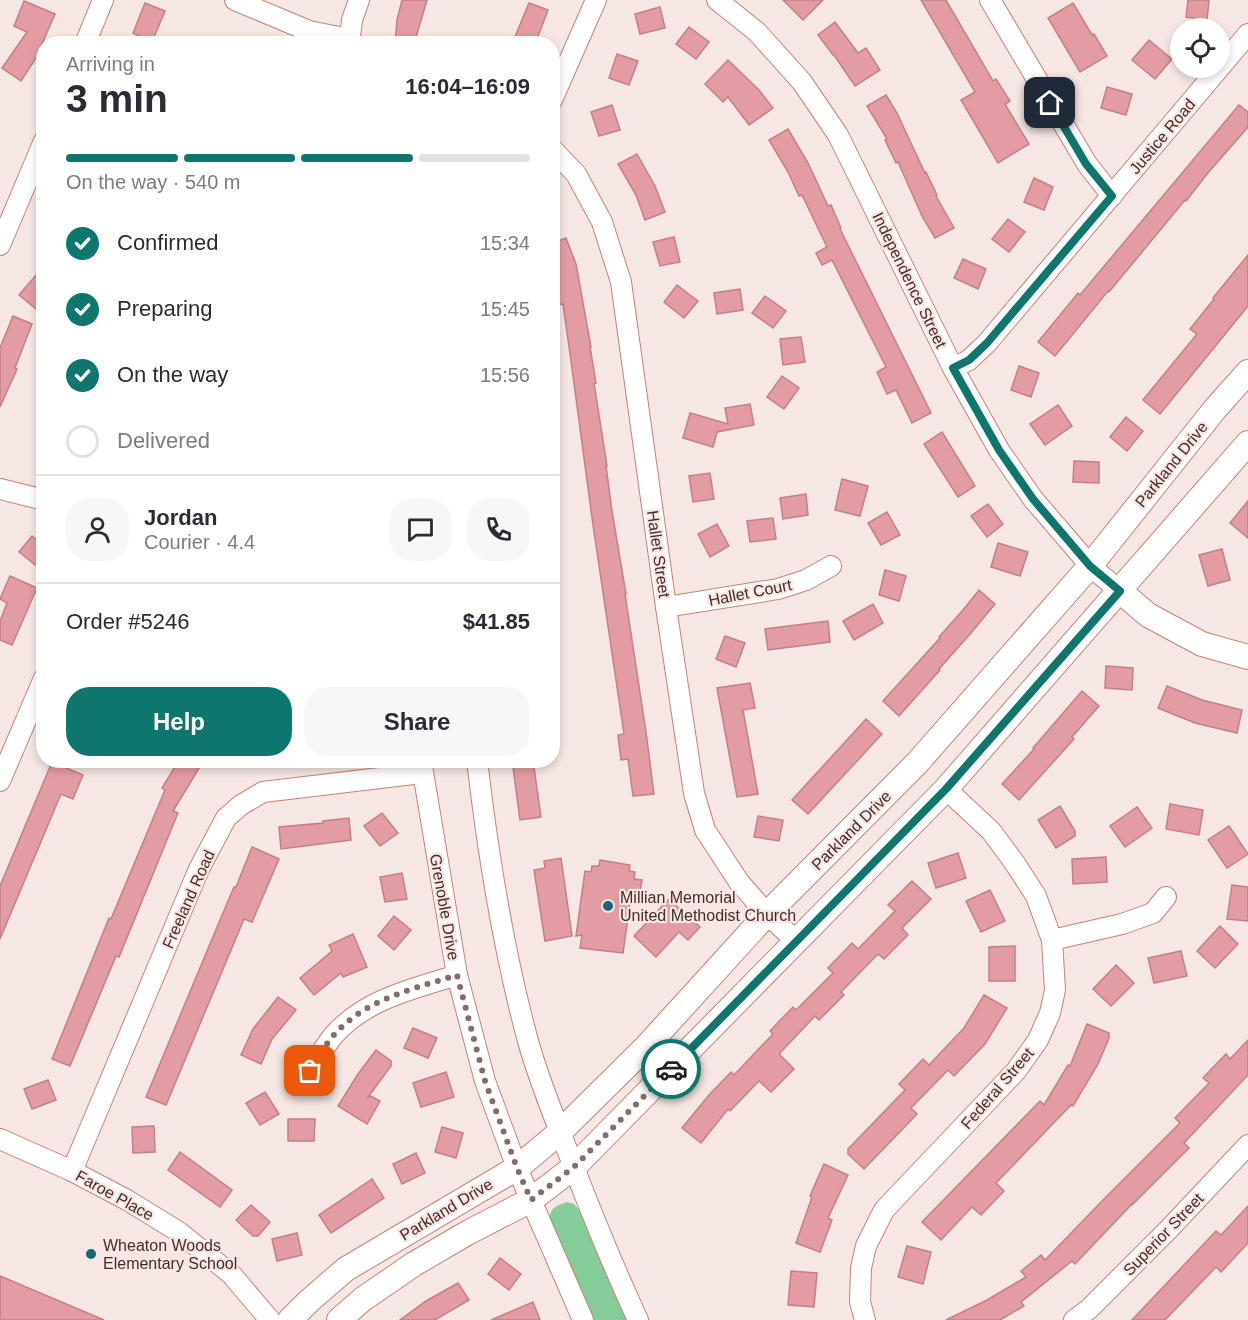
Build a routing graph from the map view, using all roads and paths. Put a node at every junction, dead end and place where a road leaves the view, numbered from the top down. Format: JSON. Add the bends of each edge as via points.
{"nodes":[{"id":1,"x":103,"y":0,"type":"edge"},
{"id":2,"x":236,"y":0,"type":"edge"},
{"id":3,"x":359,"y":0,"type":"edge"},
{"id":4,"x":596,"y":0,"type":"edge"},
{"id":5,"x":717,"y":0,"type":"edge"},
{"id":6,"x":990,"y":0,"type":"edge"},
{"id":7,"x":1248,"y":34,"type":"edge"},
{"id":8,"x":88,"y":36,"type":"edge"},
{"id":9,"x":329,"y":36,"type":"edge"},
{"id":10,"x":350,"y":36,"type":"edge"},
{"id":11,"x":560,"y":83,"type":"edge"},
{"id":12,"x":36,"y":157,"type":"edge"},
{"id":13,"x":560,"y":157,"type":"edge"},
{"id":14,"x":1112,"y":196,"type":"junction"},
{"id":15,"x":5,"y":217,"type":"edge"},
{"id":16,"x":0,"y":245,"type":"edge"},
{"id":17,"x":953,"y":368,"type":"junction"},
{"id":18,"x":1248,"y":372,"type":"edge"},
{"id":19,"x":1248,"y":443,"type":"edge"},
{"id":20,"x":0,"y":489,"type":"edge"},
{"id":21,"x":36,"y":498,"type":"edge"},
{"id":22,"x":831,"y":566,"type":"dead end"},
{"id":23,"x":1090,"y":566,"type":"junction"},
{"id":24,"x":1120,"y":591,"type":"junction"},
{"id":25,"x":666,"y":607,"type":"junction"},
{"id":26,"x":1248,"y":657,"type":"edge"},
{"id":27,"x":36,"y":697,"type":"edge"},
{"id":28,"x":415,"y":768,"type":"edge"},
{"id":29,"x":421,"y":768,"type":"edge"},
{"id":30,"x":478,"y":768,"type":"edge"},
{"id":31,"x":0,"y":781,"type":"edge"},
{"id":32,"x":946,"y":789,"type":"junction"},
{"id":33,"x":1166,"y":897,"type":"dead end"},
{"id":34,"x":767,"y":914,"type":"junction"},
{"id":35,"x":1052,"y":940,"type":"junction"},
{"id":36,"x":797,"y":942,"type":"junction"},
{"id":37,"x":457,"y":975,"type":"junction"},
{"id":38,"x":310,"y":1071,"type":"dead end"},
{"id":39,"x":560,"y":1132,"type":"junction"},
{"id":40,"x":0,"y":1139,"type":"edge"},
{"id":41,"x":1248,"y":1145,"type":"edge"},
{"id":42,"x":574,"y":1167,"type":"junction"},
{"id":43,"x":517,"y":1168,"type":"junction"},
{"id":44,"x":72,"y":1171,"type":"junction"},
{"id":45,"x":531,"y":1200,"type":"junction"},
{"id":46,"x":270,"y":1320,"type":"edge"},
{"id":47,"x":290,"y":1320,"type":"edge"},
{"id":48,"x":339,"y":1320,"type":"edge"},
{"id":49,"x":583,"y":1320,"type":"edge"},
{"id":50,"x":638,"y":1320,"type":"edge"},
{"id":51,"x":865,"y":1320,"type":"edge"},
{"id":52,"x":1074,"y":1320,"type":"edge"}],
"edges":[{"from":1,"to":8,"type":"street"},
{"from":2,"to":9,"type":"street"},
{"from":3,"to":10,"type":"street"},
{"from":4,"to":11,"type":"street"},
{"from":5,"to":17,"type":"street","name":"Independence Street","via":[[757,32],[802,82],[838,135]]},
{"from":6,"to":14,"type":"street","via":[[1086,164]]},
{"from":7,"to":14,"type":"street","name":"Justice Road"},
{"from":12,"to":15,"type":"street"},
{"from":13,"to":25,"type":"street","name":"Hallet Street","via":[[576,174],[602,222],[621,282]]},
{"from":14,"to":17,"type":"street","name":"Justice Road","via":[[987,343],[969,360]]},
{"from":15,"to":16,"type":"street"},
{"from":17,"to":23,"type":"street","name":"Independence Street","via":[[999,450]]},
{"from":18,"to":23,"type":"street","name":"Parkland Drive"},
{"from":19,"to":24,"type":"street","name":"Parkland Drive"},
{"from":20,"to":21,"type":"street"},
{"from":22,"to":25,"type":"street","name":"Hallet Court","via":[[778,589]]},
{"from":23,"to":24,"type":"street","name":"Independence Street"},
{"from":23,"to":34,"type":"street","name":"Parkland Drive","via":[[918,762]]},
{"from":24,"to":26,"type":"street","name":"Independence Street","via":[[1148,615],[1202,644]]},
{"from":24,"to":32,"type":"street","name":"Parkland Drive"},
{"from":25,"to":34,"type":"street","name":"Hallet Street","via":[[694,793],[705,830],[738,882]]},
{"from":27,"to":31,"type":"street"},
{"from":28,"to":44,"type":"street","name":"Freeland Road","via":[[263,792],[226,818],[199,869]]},
{"from":29,"to":37,"type":"street","name":"Grenoble Drive"},
{"from":30,"to":39,"type":"street","via":[[505,945],[529,1042]]},
{"from":32,"to":35,"type":"street","name":"Federal Street","via":[[991,831],[1014,862],[1036,896]]},
{"from":32,"to":36,"type":"street","name":"Parkland Drive"},
{"from":33,"to":35,"type":"street","via":[[1153,913]]},
{"from":34,"to":36,"type":"street","name":"Hallet Street"},
{"from":34,"to":39,"type":"street","name":"Parkland Drive","via":[[646,1047]]},
{"from":35,"to":51,"type":"street","name":"Federal Street","via":[[1055,990],[1038,1040],[1016,1071],[884,1210],[866,1246],[860,1302]]},
{"from":36,"to":42,"type":"street","name":"Parkland Drive"},
{"from":37,"to":38,"type":"street","via":[[388,997],[359,1012],[334,1035]]},
{"from":37,"to":43,"type":"street","name":"Grenoble Drive","via":[[485,1081]]},
{"from":39,"to":42,"type":"street"},
{"from":39,"to":43,"type":"street","name":"Parkland Drive"},
{"from":40,"to":44,"type":"street","name":"Faroe Place"},
{"from":41,"to":52,"type":"street","name":"Superior Street","via":[[1097,1302]]},
{"from":42,"to":45,"type":"street","name":"Parkland Drive"},
{"from":42,"to":50,"type":"street"},
{"from":43,"to":45,"type":"street","name":"Grenoble Drive"},
{"from":43,"to":47,"type":"street","name":"Parkland Drive","via":[[346,1269]]},
{"from":44,"to":46,"type":"street","name":"Faroe Place","via":[[179,1232],[231,1274]]},
{"from":45,"to":48,"type":"street","name":"Parkland Drive","via":[[414,1264]]},
{"from":45,"to":49,"type":"street","name":"Grenoble Drive"}]}
